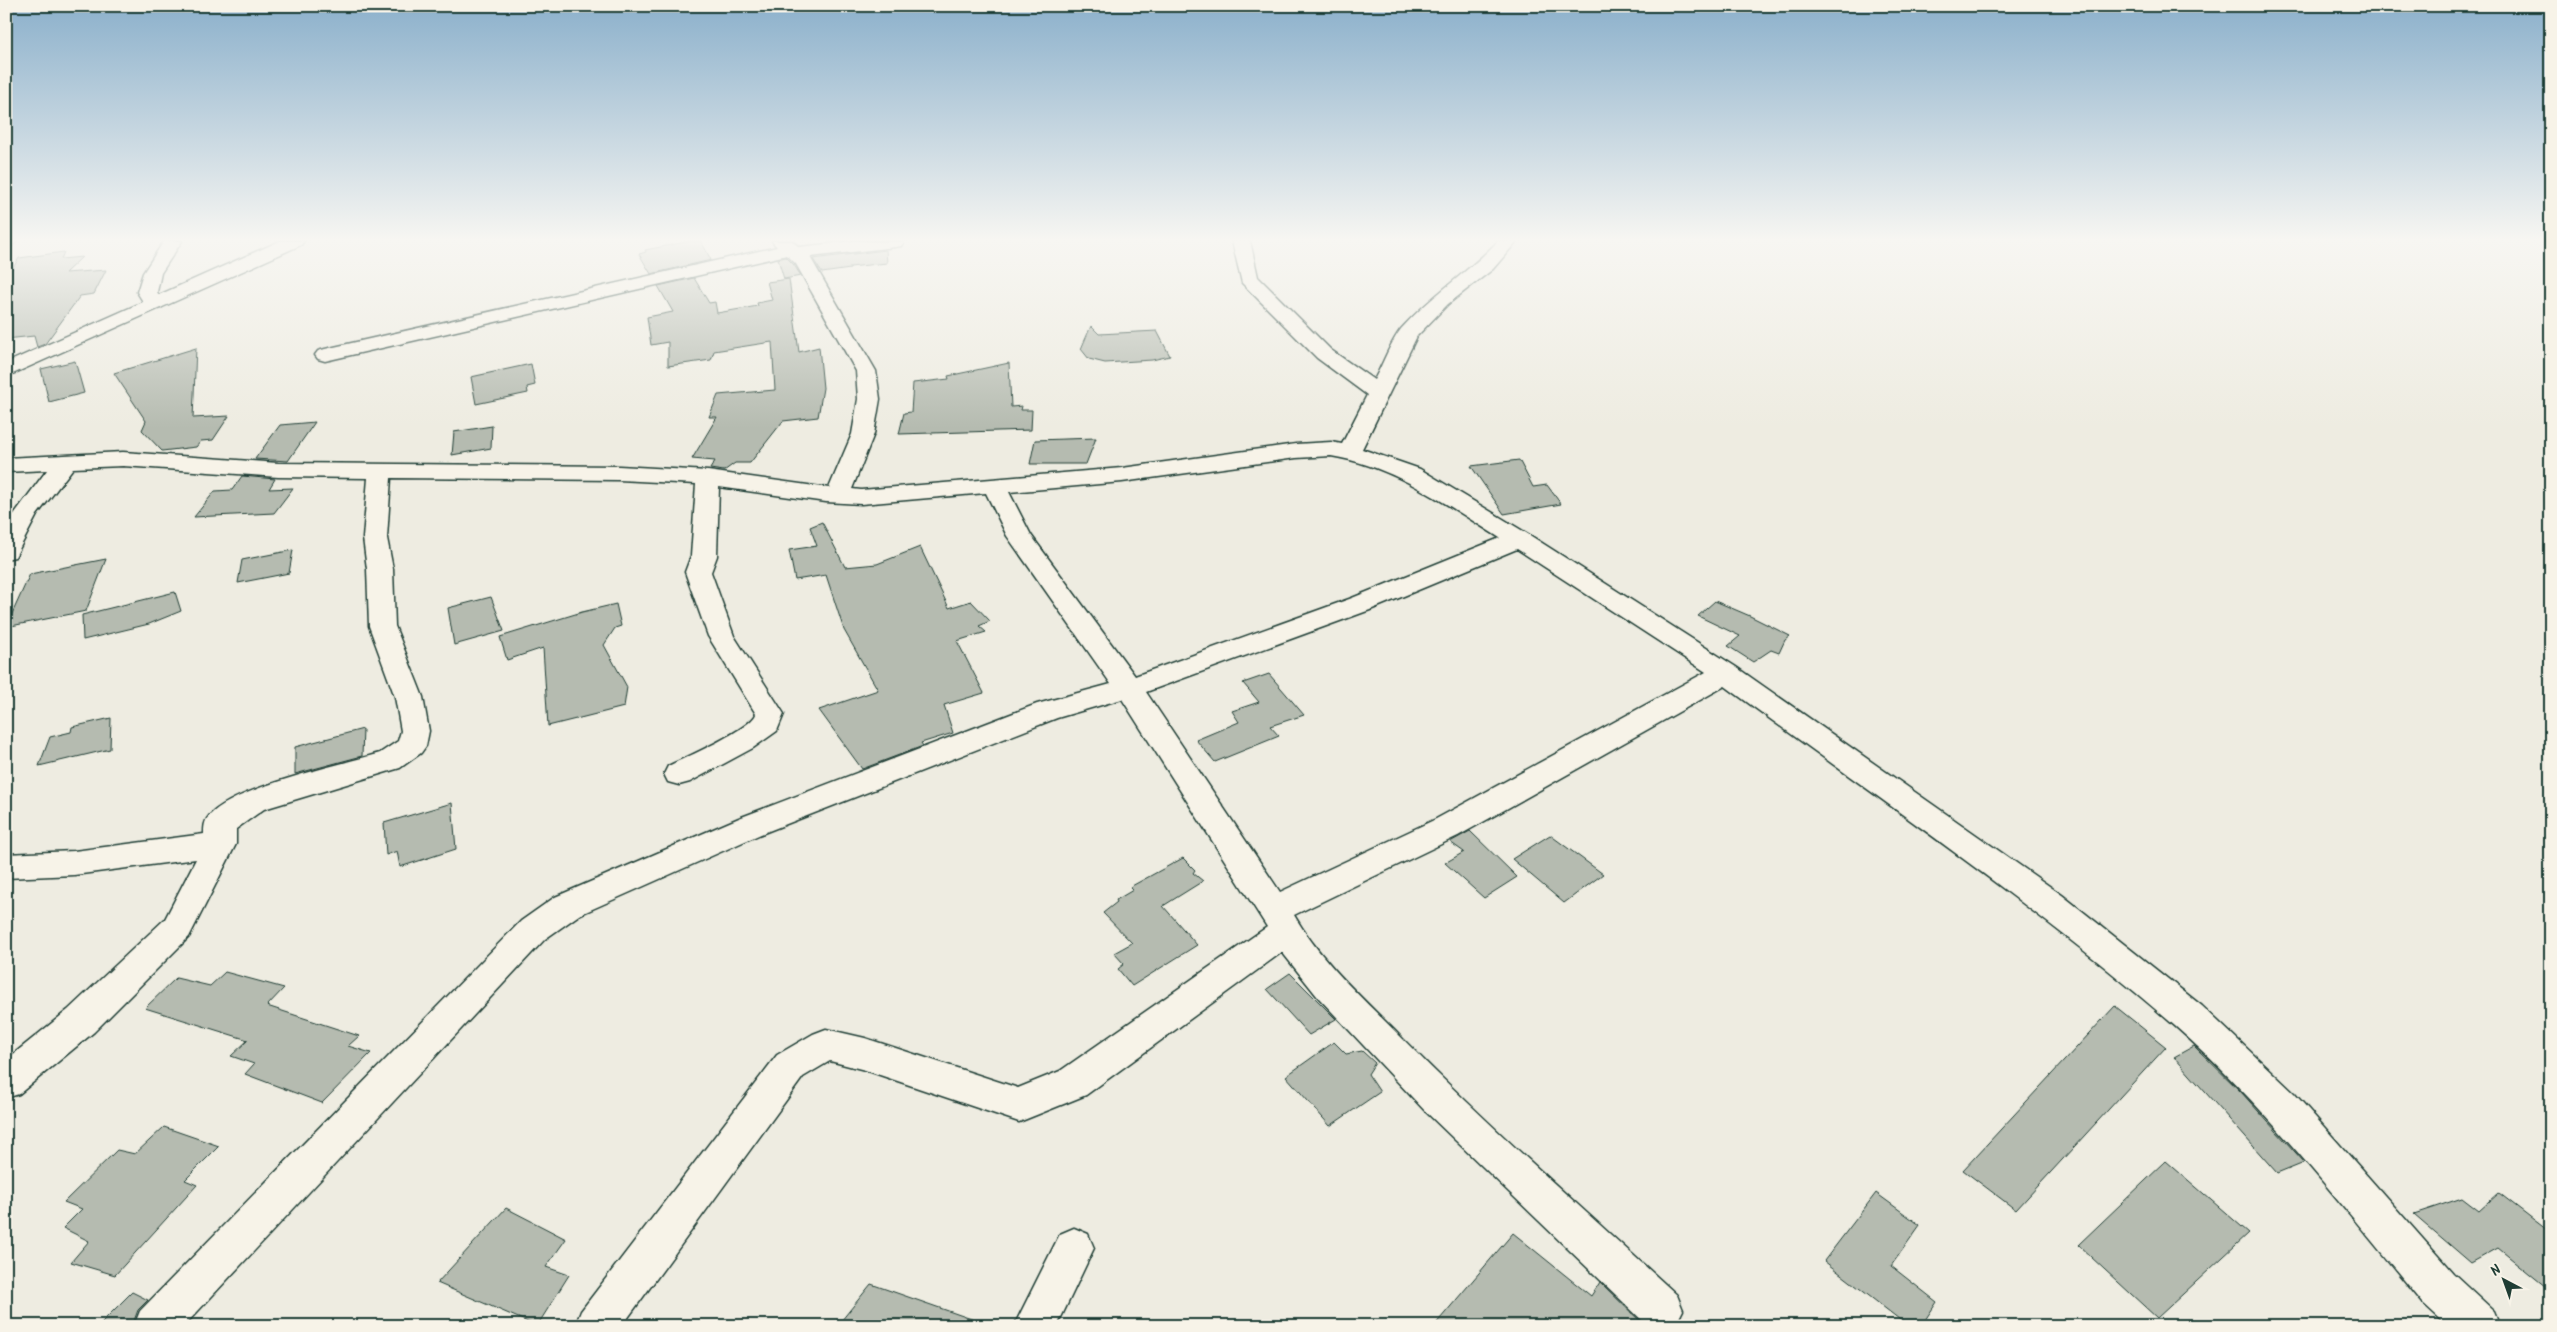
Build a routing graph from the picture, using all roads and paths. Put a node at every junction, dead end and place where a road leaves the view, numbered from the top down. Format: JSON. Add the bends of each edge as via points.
{"nodes":[{"id":1,"x":549,"y":303,"type":"edge"},
{"id":2,"x":828,"y":303,"type":"edge"},
{"id":3,"x":1273,"y":303,"type":"edge"},
{"id":4,"x":1438,"y":303,"type":"edge"},
{"id":5,"x":154,"y":304,"type":"edge"},
{"id":6,"x":325,"y":355,"type":"dead end"},
{"id":7,"x":6,"y":371,"type":"edge"},
{"id":8,"x":1377,"y":392,"type":"junction"},
{"id":9,"x":1349,"y":452,"type":"junction"},
{"id":10,"x":67,"y":461,"type":"junction"},
{"id":11,"x":6,"y":465,"type":"edge"},
{"id":12,"x":380,"y":471,"type":"junction"},
{"id":13,"x":708,"y":478,"type":"junction"},
{"id":14,"x":994,"y":486,"type":"junction"},
{"id":15,"x":838,"y":496,"type":"junction"},
{"id":16,"x":1519,"y":539,"type":"junction"},
{"id":17,"x":6,"y":552,"type":"edge"},
{"id":18,"x":1726,"y":673,"type":"junction"},
{"id":19,"x":1129,"y":688,"type":"junction"},
{"id":20,"x":679,"y":774,"type":"dead end"},
{"id":21,"x":220,"y":844,"type":"junction"},
{"id":22,"x":6,"y":866,"type":"edge"},
{"id":23,"x":1279,"y":921,"type":"junction"},
{"id":24,"x":6,"y":1082,"type":"edge"},
{"id":25,"x":1074,"y":1248,"type":"dead end"},
{"id":26,"x":1662,"y":1310,"type":"dead end"},
{"id":27,"x":154,"y":1326,"type":"edge"},
{"id":28,"x":596,"y":1326,"type":"edge"},
{"id":29,"x":1034,"y":1326,"type":"edge"},
{"id":30,"x":2479,"y":1326,"type":"edge"}],
"edges":[{"from":1,"to":6,"type":"street"},
{"from":2,"to":15,"type":"street","via":[[866,371],[869,399],[863,434]]},
{"from":3,"to":8,"type":"street","via":[[1324,354]]},
{"from":4,"to":8,"type":"street","via":[[1408,334]]},
{"from":5,"to":7,"type":"street"},
{"from":8,"to":9,"type":"street"},
{"from":9,"to":14,"type":"street","via":[[1330,449],[1296,451],[1122,475]]},
{"from":9,"to":16,"type":"street","via":[[1412,474]]},
{"from":10,"to":11,"type":"street"},
{"from":10,"to":12,"type":"street","via":[[124,459],[278,470]]},
{"from":10,"to":17,"type":"street","via":[[30,505]]},
{"from":12,"to":13,"type":"street","via":[[619,473]]},
{"from":12,"to":21,"type":"street","via":[[375,538],[380,569],[382,626],[409,697],[415,730],[411,746],[390,761],[253,801],[220,824]]},
{"from":13,"to":15,"type":"street"},
{"from":13,"to":20,"type":"street","via":[[704,556],[698,572],[721,636],[770,714],[768,724],[743,741]]},
{"from":14,"to":15,"type":"street"},
{"from":14,"to":19,"type":"street","via":[[1019,536]]},
{"from":16,"to":18,"type":"street"},
{"from":16,"to":19,"type":"street","via":[[1361,604]]},
{"from":18,"to":23,"type":"street","via":[[1479,811],[1348,879]]},
{"from":18,"to":30,"type":"street","via":[[2050,904],[2189,1017],[2281,1105],[2438,1288]]},
{"from":19,"to":23,"type":"street"},
{"from":19,"to":27,"type":"street","via":[[1047,711],[750,826],[567,906],[533,930]]},
{"from":21,"to":22,"type":"street","via":[[74,863]]},
{"from":21,"to":24,"type":"street","via":[[177,928],[80,1021]]},
{"from":23,"to":26,"type":"street","via":[[1315,969],[1415,1077]]},
{"from":23,"to":28,"type":"street","via":[[1073,1083],[1019,1105],[865,1054],[826,1045],[790,1066]]},
{"from":25,"to":29,"type":"street"}]}
